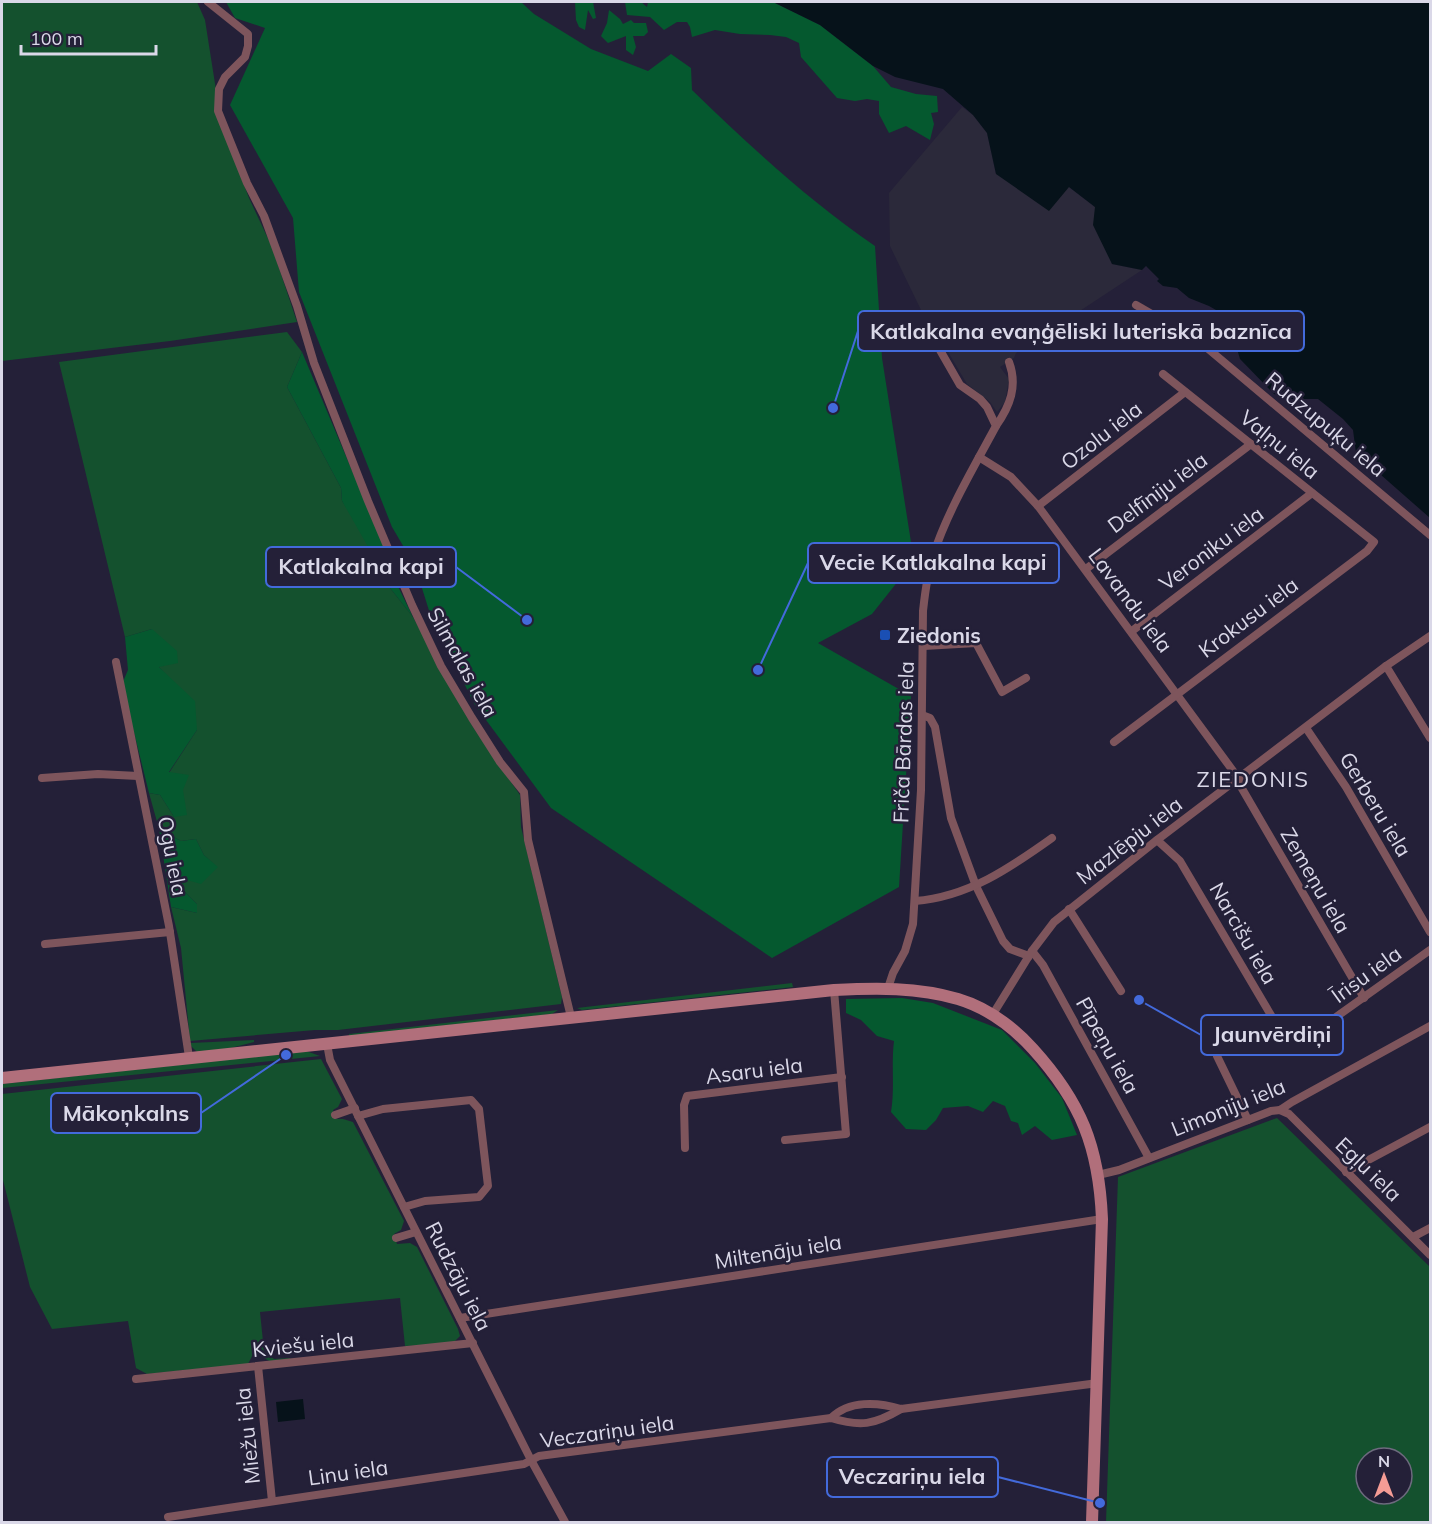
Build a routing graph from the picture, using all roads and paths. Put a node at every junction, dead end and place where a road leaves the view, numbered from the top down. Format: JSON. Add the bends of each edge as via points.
{"nodes":[{"id":1,"x":208,"y":2,"type":"edge"},
{"id":2,"x":1136,"y":305,"type":"dead end"},
{"id":3,"x":921,"y":317,"type":"dead end"},
{"id":4,"x":1009,"y":362,"type":"dead end"},
{"id":5,"x":1163,"y":374,"type":"dead end"},
{"id":6,"x":1185,"y":392,"type":"junction"},
{"id":7,"x":996,"y":426,"type":"junction"},
{"id":8,"x":1251,"y":444,"type":"junction"},
{"id":9,"x":979,"y":457,"type":"junction"},
{"id":10,"x":1312,"y":494,"type":"junction"},
{"id":11,"x":1038,"y":506,"type":"junction"},
{"id":12,"x":1431,"y":534,"type":"edge"},
{"id":13,"x":1374,"y":542,"type":"joint"},
{"id":14,"x":1086,"y":569,"type":"junction"},
{"id":15,"x":1132,"y":631,"type":"junction"},
{"id":16,"x":1431,"y":636,"type":"edge"},
{"id":17,"x":924,"y":646,"type":"junction"},
{"id":18,"x":116,"y":662,"type":"dead end"},
{"id":19,"x":1386,"y":666,"type":"junction"},
{"id":20,"x":1026,"y":678,"type":"dead end"},
{"id":21,"x":1177,"y":693,"type":"junction"},
{"id":22,"x":922,"y":714,"type":"junction"},
{"id":23,"x":1306,"y":728,"type":"junction"},
{"id":24,"x":1431,"y":738,"type":"edge"},
{"id":25,"x":1114,"y":742,"type":"dead end"},
{"id":26,"x":138,"y":776,"type":"junction"},
{"id":27,"x":42,"y":778,"type":"dead end"},
{"id":28,"x":1238,"y":779,"type":"junction"},
{"id":29,"x":1052,"y":838,"type":"dead end"},
{"id":30,"x":1157,"y":840,"type":"junction"},
{"id":31,"x":976,"y":886,"type":"junction"},
{"id":32,"x":915,"y":901,"type":"junction"},
{"id":33,"x":1069,"y":909,"type":"junction"},
{"id":34,"x":170,"y":932,"type":"junction"},
{"id":35,"x":1431,"y":932,"type":"edge"},
{"id":36,"x":45,"y":944,"type":"dead end"},
{"id":37,"x":1431,"y":950,"type":"edge"},
{"id":38,"x":1030,"y":954,"type":"junction"},
{"id":39,"x":888,"y":988,"type":"junction"},
{"id":40,"x":834,"y":990,"type":"junction"},
{"id":41,"x":1121,"y":991,"type":"dead end"},
{"id":42,"x":1364,"y":998,"type":"junction"},
{"id":43,"x":993,"y":1014,"type":"junction"},
{"id":44,"x":571,"y":1017,"type":"junction"},
{"id":45,"x":1431,"y":1026,"type":"edge"},
{"id":46,"x":327,"y":1044,"type":"junction"},
{"id":47,"x":1293,"y":1048,"type":"joint"},
{"id":48,"x":1217,"y":1056,"type":"dead end"},
{"id":49,"x":189,"y":1057,"type":"junction"},
{"id":50,"x":842,"y":1077,"type":"junction"},
{"id":51,"x":2,"y":1078,"type":"edge"},
{"id":52,"x":1280,"y":1110,"type":"junction"},
{"id":53,"x":357,"y":1112,"type":"junction"},
{"id":54,"x":335,"y":1115,"type":"dead end"},
{"id":55,"x":1248,"y":1120,"type":"junction"},
{"id":56,"x":1431,"y":1127,"type":"edge"},
{"id":57,"x":785,"y":1140,"type":"dead end"},
{"id":58,"x":685,"y":1148,"type":"dead end"},
{"id":59,"x":1149,"y":1158,"type":"junction"},
{"id":60,"x":1346,"y":1172,"type":"junction"},
{"id":61,"x":1098,"y":1175,"type":"junction"},
{"id":62,"x":404,"y":1207,"type":"junction"},
{"id":63,"x":1102,"y":1219,"type":"junction"},
{"id":64,"x":1431,"y":1228,"type":"edge"},
{"id":65,"x":416,"y":1232,"type":"junction"},
{"id":66,"x":1413,"y":1237,"type":"junction"},
{"id":67,"x":396,"y":1238,"type":"dead end"},
{"id":68,"x":1431,"y":1255,"type":"edge"},
{"id":69,"x":460,"y":1318,"type":"junction"},
{"id":70,"x":473,"y":1343,"type":"junction"},
{"id":71,"x":258,"y":1366,"type":"junction"},
{"id":72,"x":136,"y":1379,"type":"dead end"},
{"id":73,"x":1098,"y":1383,"type":"junction"},
{"id":74,"x":900,"y":1409,"type":"junction"},
{"id":75,"x":831,"y":1418,"type":"junction"},
{"id":76,"x":531,"y":1460,"type":"junction"},
{"id":77,"x":272,"y":1501,"type":"junction"},
{"id":78,"x":168,"y":1517,"type":"dead end"},
{"id":79,"x":566,"y":1522,"type":"edge"},
{"id":80,"x":1092,"y":1522,"type":"edge"}],
"edges":[{"from":1,"to":44,"type":"street","name":"Silmalas iela","via":[[248,34],[245,57],[219,89],[218,111],[264,216],[311,354],[368,501],[441,666],[500,762],[524,792],[528,840]]},
{"from":2,"to":12,"type":"street","name":"Rudzupuķu iela","via":[[1200,342]]},
{"from":3,"to":7,"type":"street","via":[[960,386],[980,399]]},
{"from":4,"to":7,"type":"street","name":"Friča Bārdas iela","via":[[1013,380],[1011,399]]},
{"from":5,"to":6,"type":"street","name":"Vaļņu iela"},
{"from":6,"to":8,"type":"street","name":"Vaļņu iela"},
{"from":6,"to":11,"type":"street","name":"Ozolu iela"},
{"from":7,"to":9,"type":"street","name":"Friča Bārdas iela"},
{"from":8,"to":10,"type":"street","name":"Vaļņu iela"},
{"from":8,"to":14,"type":"street","name":"Delfīniju iela"},
{"from":9,"to":11,"type":"street","name":"Lavandu iela","via":[[1011,477]]},
{"from":9,"to":17,"type":"street","name":"Friča Bārdas iela","via":[[933,557],[923,611]]},
{"from":10,"to":13,"type":"street","name":"Vaļņu iela"},
{"from":10,"to":15,"type":"street","name":"Veroniku iela"},
{"from":11,"to":14,"type":"street","name":"Lavandu iela"},
{"from":13,"to":21,"type":"street","name":"Krokusu iela"},
{"from":14,"to":15,"type":"street","name":"Lavandu iela"},
{"from":15,"to":21,"type":"street","name":"Lavandu iela"},
{"from":16,"to":19,"type":"street","name":"Mazlēpju iela"},
{"from":17,"to":20,"type":"street","via":[[976,643],[1002,692]]},
{"from":17,"to":22,"type":"street","name":"Friča Bārdas iela"},
{"from":18,"to":26,"type":"street","name":"Ogu iela"},
{"from":19,"to":23,"type":"street","name":"Mazlēpju iela"},
{"from":19,"to":24,"type":"street"},
{"from":21,"to":25,"type":"street","name":"Krokusu iela"},
{"from":21,"to":28,"type":"street","name":"Lavandu iela"},
{"from":22,"to":31,"type":"street","via":[[935,727],[951,818]]},
{"from":22,"to":32,"type":"street","name":"Friča Bārdas iela"},
{"from":23,"to":28,"type":"street","name":"Mazlēpju iela"},
{"from":23,"to":35,"type":"street","name":"Gerberu iela","via":[[1346,787]]},
{"from":26,"to":27,"type":"street"},
{"from":26,"to":34,"type":"street","name":"Ogu iela"},
{"from":28,"to":30,"type":"street","name":"Mazlēpju iela"},
{"from":28,"to":42,"type":"street","name":"Zemeņu iela"},
{"from":29,"to":31,"type":"street"},
{"from":30,"to":33,"type":"street","name":"Mazlēpju iela"},
{"from":30,"to":47,"type":"street","name":"Narcišu iela","via":[[1180,861]]},
{"from":31,"to":32,"type":"street"},
{"from":31,"to":38,"type":"street","via":[[1003,941],[1010,949]]},
{"from":32,"to":39,"type":"street","name":"Friča Bārdas iela","via":[[911,935]]},
{"from":33,"to":38,"type":"street","name":"Mazlēpju iela"},
{"from":33,"to":41,"type":"street"},
{"from":34,"to":36,"type":"street"},
{"from":34,"to":49,"type":"street","name":"Ogu iela"},
{"from":37,"to":42,"type":"street","name":"Īrisu iela"},
{"from":38,"to":43,"type":"street","name":"Mazlēpju iela"},
{"from":38,"to":59,"type":"street","name":"Pīpeņu iela","via":[[1043,965]]},
{"from":39,"to":40,"type":"main road"},
{"from":39,"to":43,"type":"main road","via":[[950,997]]},
{"from":40,"to":44,"type":"main road"},
{"from":40,"to":50,"type":"street"},
{"from":42,"to":47,"type":"street","name":"Īrisu iela"},
{"from":43,"to":61,"type":"main road","via":[[1019,1034],[1064,1088],[1077,1108]]},
{"from":44,"to":46,"type":"main road"},
{"from":45,"to":52,"type":"street","name":"Limoniju iela"},
{"from":46,"to":49,"type":"main road"},
{"from":46,"to":53,"type":"street","name":"Rudzāju iela","via":[[328,1056]]},
{"from":48,"to":55,"type":"street"},
{"from":49,"to":51,"type":"main road"},
{"from":50,"to":57,"type":"street","via":[[846,1134]]},
{"from":50,"to":58,"type":"street","name":"Asaru iela","via":[[687,1096]]},
{"from":52,"to":55,"type":"street","name":"Limoniju iela"},
{"from":52,"to":60,"type":"street","name":"Egļu iela"},
{"from":53,"to":54,"type":"street"},
{"from":53,"to":62,"type":"street","name":"Rudzāju iela"},
{"from":53,"to":62,"type":"street","via":[[471,1100],[479,1109],[488,1186],[479,1197],[425,1201]]},
{"from":55,"to":59,"type":"street","name":"Limoniju iela"},
{"from":56,"to":60,"type":"street"},
{"from":59,"to":61,"type":"street","name":"Limoniju iela"},
{"from":60,"to":66,"type":"street","name":"Egļu iela"},
{"from":61,"to":63,"type":"main road"},
{"from":62,"to":65,"type":"street","name":"Rudzāju iela"},
{"from":63,"to":69,"type":"street","name":"Miltenāju iela"},
{"from":63,"to":73,"type":"main road"},
{"from":64,"to":66,"type":"street"},
{"from":65,"to":67,"type":"street"},
{"from":65,"to":69,"type":"street","name":"Rudzāju iela"},
{"from":66,"to":68,"type":"street","name":"Egļu iela"},
{"from":69,"to":70,"type":"street","name":"Rudzāju iela"},
{"from":70,"to":71,"type":"street","name":"Kviešu iela"},
{"from":70,"to":76,"type":"street","name":"Rudzāju iela"},
{"from":71,"to":72,"type":"street","name":"Kviešu iela"},
{"from":71,"to":77,"type":"street","name":"Miežu iela"},
{"from":73,"to":74,"type":"street","name":"Veczariņu iela"},
{"from":73,"to":80,"type":"main road"},
{"from":74,"to":75,"type":"street","name":"Veczariņu iela","via":[[884,1420],[861,1424]]},
{"from":74,"to":75,"type":"street","name":"Veczariņu iela","via":[[867,1403],[837,1412]]},
{"from":75,"to":76,"type":"street","name":"Veczariņu iela"},
{"from":76,"to":77,"type":"street","name":"Linu iela"},
{"from":76,"to":79,"type":"street","name":"Rudzāju iela"},
{"from":77,"to":78,"type":"street","name":"Linu iela"}]}
